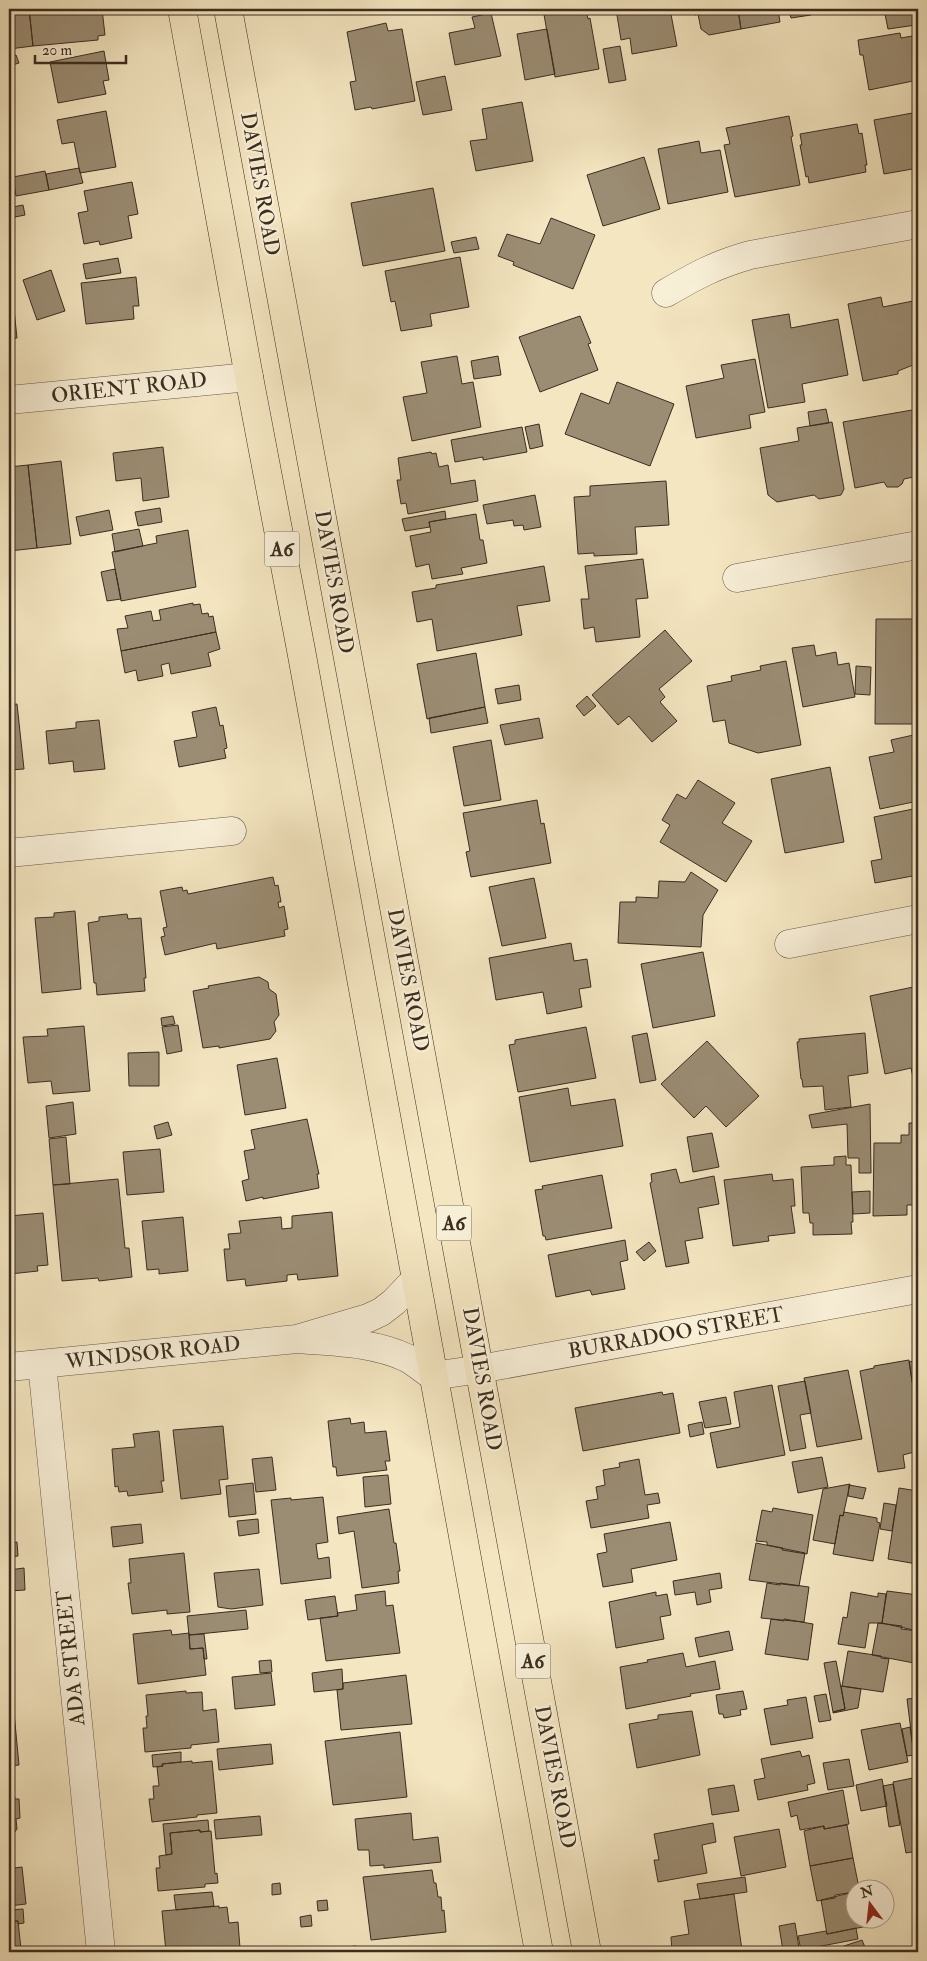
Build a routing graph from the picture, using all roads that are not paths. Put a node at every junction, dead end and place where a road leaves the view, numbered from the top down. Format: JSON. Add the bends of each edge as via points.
{"nodes":[{"id":1,"x":182,"y":9,"type":"edge"},
{"id":2,"x":228,"y":9,"type":"edge"},
{"id":3,"x":918,"y":224,"type":"edge"},
{"id":4,"x":666,"y":293,"type":"dead end"},
{"id":5,"x":249,"y":377,"type":"junction"},
{"id":6,"x":9,"y":400,"type":"edge"},
{"id":7,"x":918,"y":546,"type":"edge"},
{"id":8,"x":737,"y":578,"type":"dead end"},
{"id":9,"x":232,"y":831,"type":"dead end"},
{"id":10,"x":9,"y":853,"type":"edge"},
{"id":11,"x":918,"y":919,"type":"edge"},
{"id":12,"x":789,"y":944,"type":"dead end"},
{"id":13,"x":415,"y":1280,"type":"junction"},
{"id":14,"x":918,"y":1289,"type":"edge"},
{"id":15,"x":297,"y":1338,"type":"junction"},
{"id":16,"x":42,"y":1364,"type":"junction"},
{"id":17,"x":9,"y":1367,"type":"edge"},
{"id":18,"x":480,"y":1370,"type":"junction"},
{"id":19,"x":433,"y":1376,"type":"junction"},
{"id":20,"x":101,"y":1952,"type":"edge"},
{"id":21,"x":539,"y":1952,"type":"edge"},
{"id":22,"x":588,"y":1952,"type":"edge"}],
"edges":[{"from":1,"to":5,"type":"highway","name":"DAVIES ROAD","number":"A6"},
{"from":2,"to":18,"type":"highway","name":"DAVIES ROAD","number":"A6"},
{"from":3,"to":4,"type":"street","via":[[733,260],[701,272]]},
{"from":5,"to":6,"type":"street","name":"ORIENT ROAD"},
{"from":5,"to":13,"type":"highway","name":"DAVIES ROAD","number":"A6"},
{"from":7,"to":8,"type":"street"},
{"from":9,"to":10,"type":"street"},
{"from":11,"to":12,"type":"street"},
{"from":13,"to":15,"type":"street","name":"WINDSOR ROAD","via":[[381,1312]]},
{"from":13,"to":19,"type":"highway","name":"DAVIES ROAD","number":"A6"},
{"from":14,"to":18,"type":"street","name":"BURRADOO STREET"},
{"from":15,"to":16,"type":"street","name":"WINDSOR ROAD"},
{"from":15,"to":19,"type":"street","name":"WINDSOR ROAD","via":[[388,1350],[409,1359]]},
{"from":16,"to":17,"type":"street","name":"WINDSOR ROAD"},
{"from":16,"to":20,"type":"street","name":"ADA STREET"},
{"from":18,"to":19,"type":"street","name":"BURRADOO STREET"},
{"from":18,"to":22,"type":"highway","name":"DAVIES ROAD","number":"A6"},
{"from":19,"to":21,"type":"highway","name":"DAVIES ROAD","number":"A6"}]}
